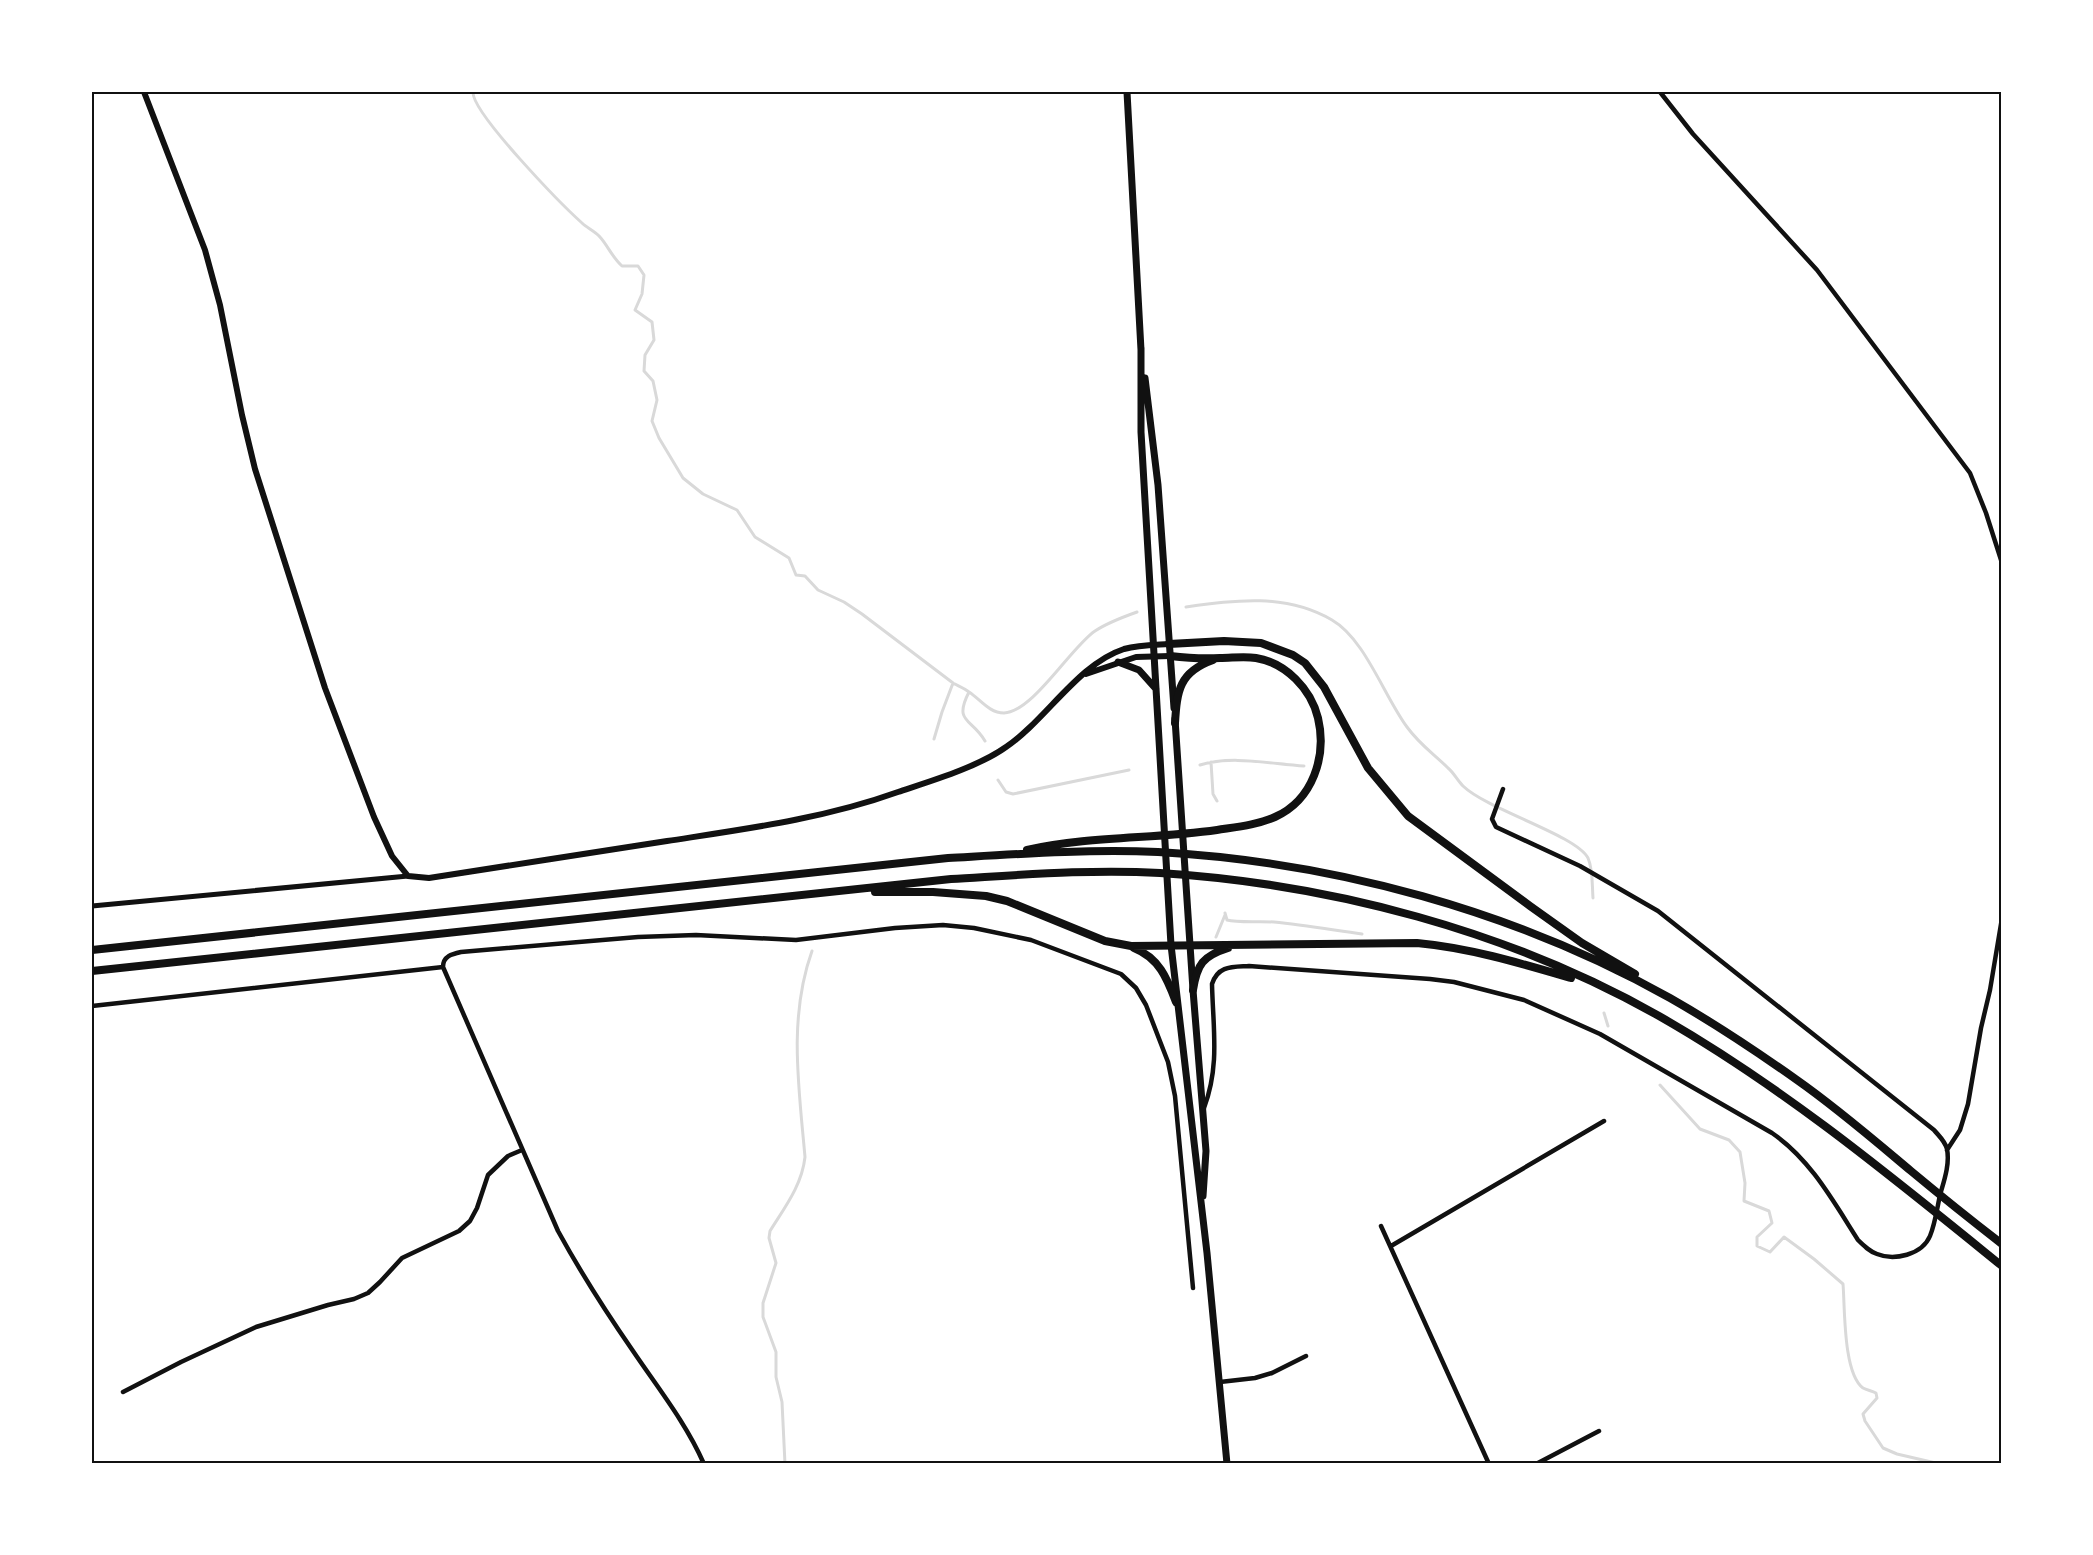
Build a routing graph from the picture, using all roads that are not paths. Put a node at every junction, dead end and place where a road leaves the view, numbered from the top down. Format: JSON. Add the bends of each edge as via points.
{"nodes":[{"id":1,"x":144,"y":92,"type":"edge"},
{"id":2,"x":1127,"y":92,"type":"edge"},
{"id":3,"x":1660,"y":92,"type":"edge"},
{"id":4,"x":1141,"y":348,"type":"junction"},
{"id":5,"x":2001,"y":563,"type":"edge"},
{"id":6,"x":1169,"y":644,"type":"junction"},
{"id":7,"x":1154,"y":645,"type":"junction"},
{"id":8,"x":1170,"y":656,"type":"junction"},
{"id":9,"x":1155,"y":657,"type":"junction"},
{"id":10,"x":1218,"y":658,"type":"junction"},
{"id":11,"x":1118,"y":662,"type":"junction"},
{"id":12,"x":1085,"y":674,"type":"junction"},
{"id":13,"x":1156,"y":690,"type":"junction"},
{"id":14,"x":1175,"y":723,"type":"junction"},
{"id":15,"x":1503,"y":789,"type":"dead end"},
{"id":16,"x":1004,"y":855,"type":"junction"},
{"id":17,"x":408,"y":876,"type":"junction"},
{"id":18,"x":844,"y":891,"type":"junction"},
{"id":19,"x":92,"y":906,"type":"edge"},
{"id":20,"x":2001,"y":918,"type":"edge"},
{"id":21,"x":1171,"y":945,"type":"junction"},
{"id":22,"x":1190,"y":945,"type":"junction"},
{"id":23,"x":1131,"y":946,"type":"junction"},
{"id":24,"x":1234,"y":946,"type":"junction"},
{"id":25,"x":92,"y":950,"type":"edge"},
{"id":26,"x":443,"y":967,"type":"junction"},
{"id":27,"x":92,"y":971,"type":"edge"},
{"id":28,"x":1600,"y":986,"type":"junction"},
{"id":29,"x":1193,"y":990,"type":"junction"},
{"id":30,"x":1668,"y":996,"type":"junction"},
{"id":31,"x":1176,"y":1002,"type":"junction"},
{"id":32,"x":92,"y":1006,"type":"edge"},
{"id":33,"x":1203,"y":1112,"type":"junction"},
{"id":34,"x":1604,"y":1121,"type":"dead end"},
{"id":35,"x":522,"y":1150,"type":"junction"},
{"id":36,"x":1947,"y":1150,"type":"junction"},
{"id":37,"x":1202,"y":1206,"type":"junction"},
{"id":38,"x":1381,"y":1226,"type":"dead end"},
{"id":39,"x":2001,"y":1244,"type":"edge"},
{"id":40,"x":1391,"y":1246,"type":"junction"},
{"id":41,"x":2001,"y":1266,"type":"edge"},
{"id":42,"x":1193,"y":1288,"type":"dead end"},
{"id":43,"x":1306,"y":1356,"type":"dead end"},
{"id":44,"x":1220,"y":1382,"type":"junction"},
{"id":45,"x":123,"y":1392,"type":"dead end"},
{"id":46,"x":1599,"y":1431,"type":"dead end"},
{"id":47,"x":704,"y":1464,"type":"edge"},
{"id":48,"x":1227,"y":1464,"type":"edge"},
{"id":49,"x":1489,"y":1464,"type":"edge"},
{"id":50,"x":1536,"y":1464,"type":"edge"}],
"edges":[{"from":1,"to":17,"type":"main road","via":[[205,250],[252,459],[325,688],[374,817],[392,856]]},
{"from":2,"to":4,"type":"main road"},
{"from":3,"to":5,"type":"street","via":[[1817,270],[1970,473]]},
{"from":4,"to":6,"type":"main road","via":[[1158,485]]},
{"from":4,"to":7,"type":"main road","via":[[1141,432]]},
{"from":6,"to":7,"type":"main road"},
{"from":6,"to":8,"type":"main road"},
{"from":6,"to":30,"type":"highway","via":[[1252,642],[1272,646],[1305,663],[1368,768],[1408,816],[1582,943]]},
{"from":7,"to":9,"type":"main road"},
{"from":7,"to":12,"type":"main road","via":[[1131,647],[1109,655]]},
{"from":8,"to":9,"type":"main road"},
{"from":8,"to":10,"type":"highway"},
{"from":8,"to":14,"type":"main road"},
{"from":9,"to":11,"type":"main road"},
{"from":9,"to":13,"type":"main road"},
{"from":10,"to":14,"type":"highway","via":[[1195,668],[1182,682]]},
{"from":10,"to":16,"type":"highway","via":[[1257,658],[1278,665],[1312,699],[1319,723],[1319,766],[1307,790],[1284,812],[1258,822],[1199,832],[1046,846]]},
{"from":11,"to":12,"type":"main road"},
{"from":11,"to":13,"type":"main road","via":[[1139,670]]},
{"from":12,"to":17,"type":"main road","via":[[1005,748],[856,807],[730,832],[429,878]]},
{"from":13,"to":21,"type":"main road"},
{"from":14,"to":22,"type":"main road"},
{"from":15,"to":36,"type":"street","via":[[1492,819],[1496,827],[1581,866],[1658,910],[1934,1130]]},
{"from":16,"to":25,"type":"highway"},
{"from":16,"to":30,"type":"highway","via":[[1157,852],[1326,873],[1491,918],[1569,949]]},
{"from":17,"to":19,"type":"street"},
{"from":18,"to":23,"type":"highway","via":[[986,896],[1105,941]]},
{"from":18,"to":27,"type":"highway"},
{"from":18,"to":28,"type":"highway","via":[[1026,874],[1200,876],[1321,894],[1404,913],[1483,937]]},
{"from":20,"to":36,"type":"street","via":[[1968,1104],[1960,1130]]},
{"from":21,"to":22,"type":"highway"},
{"from":21,"to":23,"type":"highway"},
{"from":21,"to":31,"type":"main road"},
{"from":22,"to":24,"type":"highway"},
{"from":22,"to":29,"type":"main road"},
{"from":23,"to":31,"type":"highway","via":[[1158,963]]},
{"from":24,"to":28,"type":"highway","via":[[1451,946]]},
{"from":24,"to":29,"type":"highway","via":[[1203,961]]},
{"from":26,"to":32,"type":"street"},
{"from":26,"to":35,"type":"street"},
{"from":26,"to":42,"type":"street","via":[[448,956],[461,952],[626,938],[696,935],[796,940],[944,925],[1031,940],[1120,974],[1136,988],[1146,1005],[1168,1062],[1175,1096]]},
{"from":28,"to":41,"type":"highway","via":[[1675,1025],[1814,1117]]},
{"from":29,"to":33,"type":"main road"},
{"from":30,"to":39,"type":"highway","via":[[1800,1082]]},
{"from":31,"to":37,"type":"main road"},
{"from":33,"to":36,"type":"street","via":[[1214,1071],[1212,984],[1223,969],[1249,966],[1454,982],[1524,1000],[1600,1034],[1785,1142],[1812,1168],[1858,1240],[1878,1255],[1904,1256],[1922,1247],[1929,1238],[1946,1173]]},
{"from":33,"to":37,"type":"main road","via":[[1207,1163]]},
{"from":34,"to":40,"type":"street"},
{"from":35,"to":45,"type":"street","via":[[508,1156],[488,1175],[470,1221],[459,1231],[402,1258],[368,1293],[256,1327]]},
{"from":35,"to":47,"type":"street","via":[[581,1272],[683,1424]]},
{"from":37,"to":44,"type":"main road"},
{"from":38,"to":40,"type":"street"},
{"from":40,"to":49,"type":"street"},
{"from":43,"to":44,"type":"street","via":[[1272,1373]]},
{"from":44,"to":48,"type":"main road"},
{"from":46,"to":50,"type":"street"}]}
